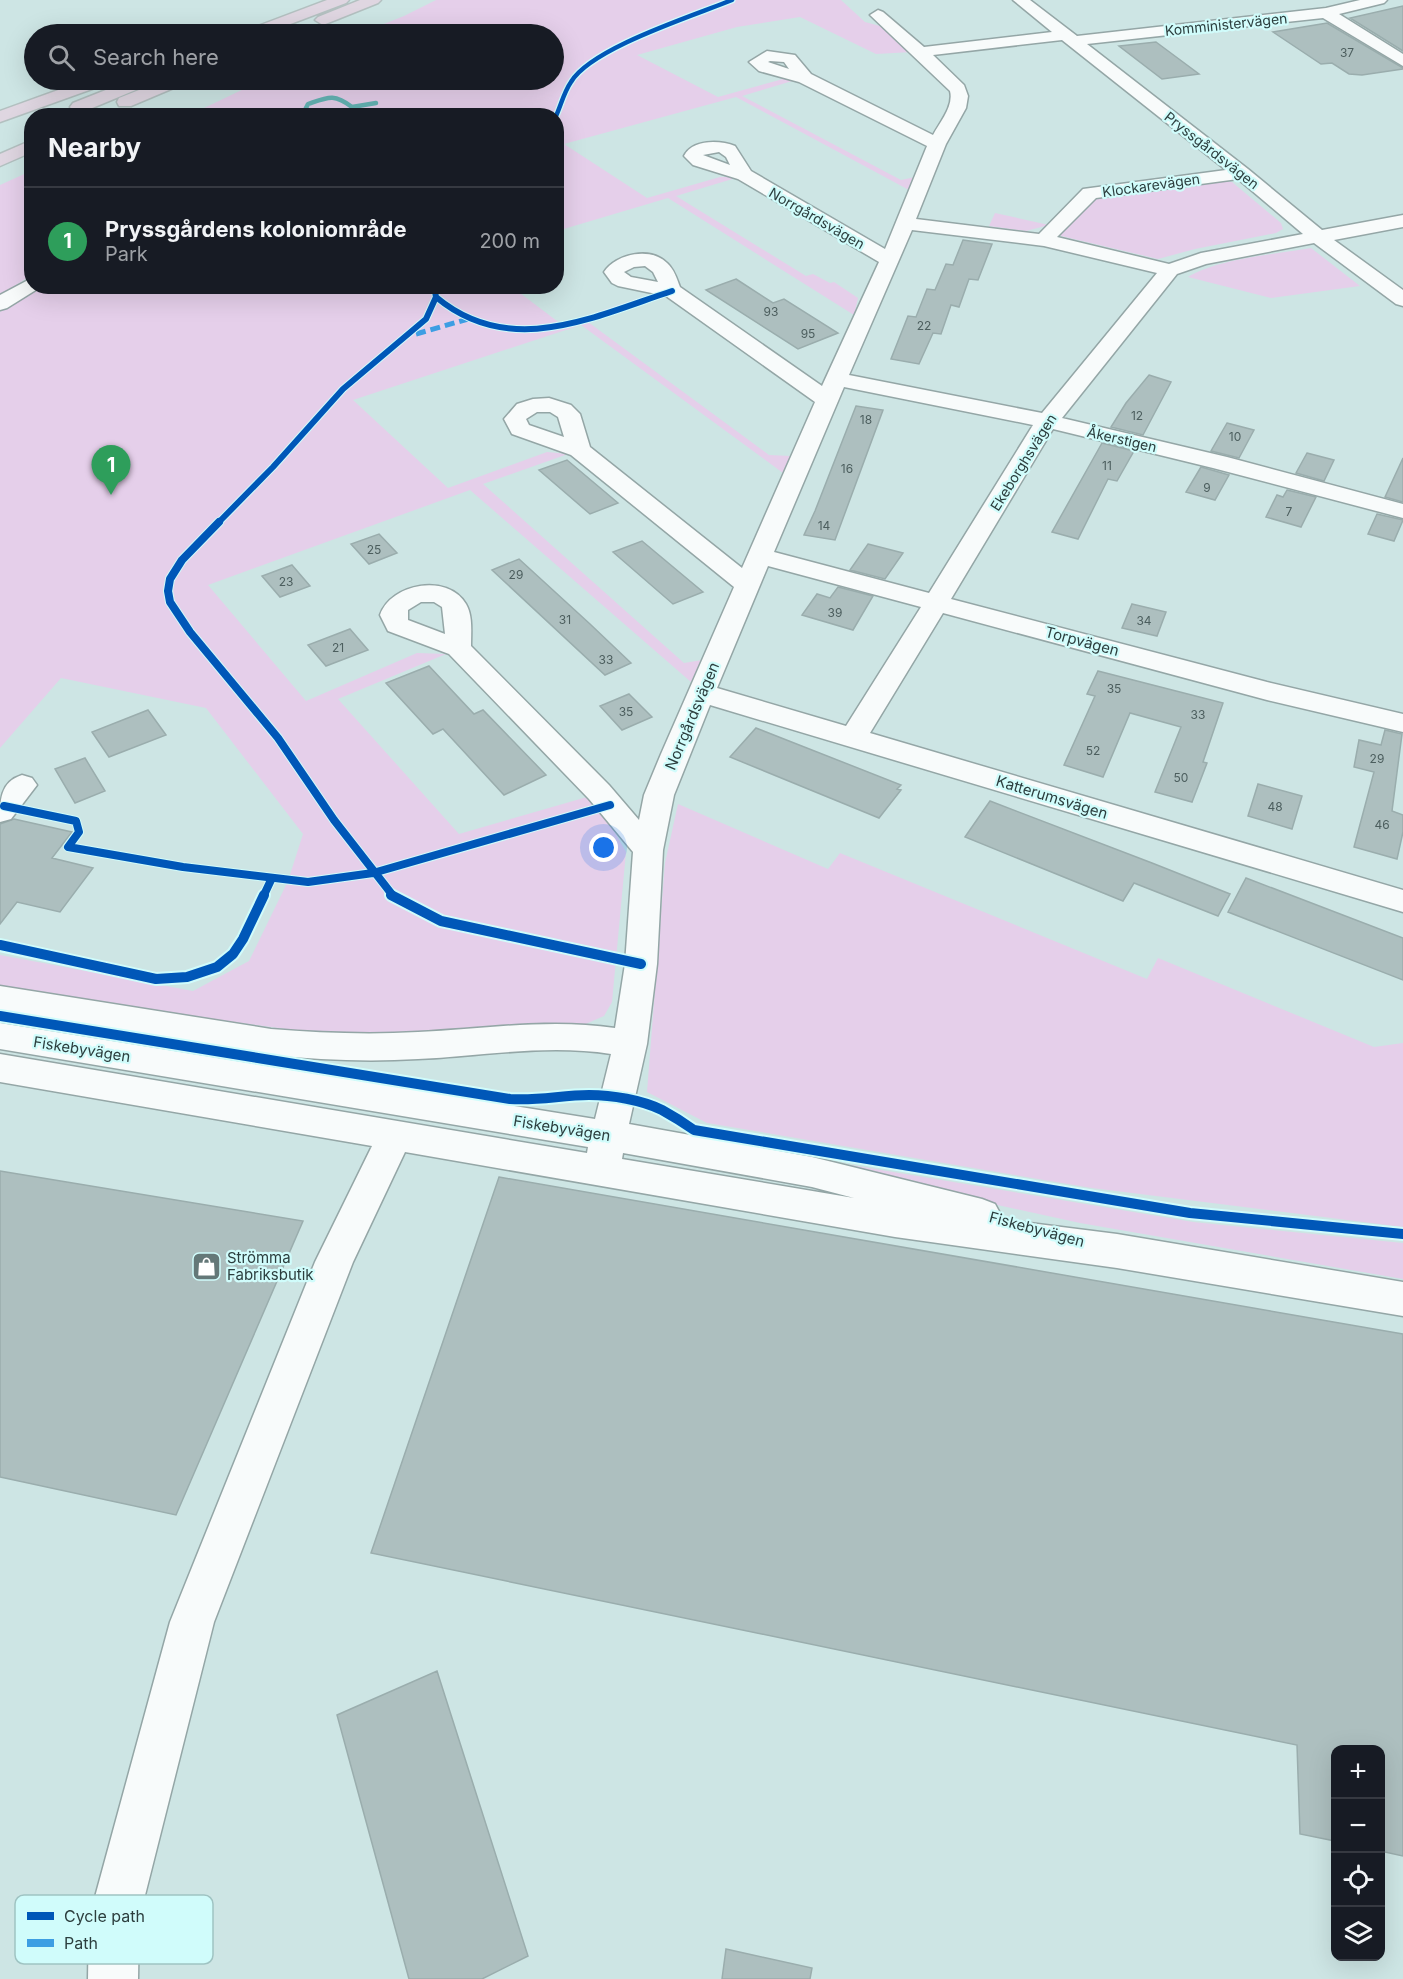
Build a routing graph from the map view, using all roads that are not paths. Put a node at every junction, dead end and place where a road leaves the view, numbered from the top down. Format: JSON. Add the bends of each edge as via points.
{"nodes":[{"id":1,"x":340,"y":0,"type":"edge"},
{"id":2,"x":373,"y":0,"type":"edge"},
{"id":3,"x":1021,"y":0,"type":"edge"},
{"id":4,"x":1378,"y":0,"type":"edge"},
{"id":5,"x":1326,"y":13,"type":"junction"},
{"id":6,"x":878,"y":15,"type":"dead end"},
{"id":7,"x":294,"y":24,"type":"edge"},
{"id":8,"x":297,"y":24,"type":"edge"},
{"id":9,"x":1070,"y":38,"type":"junction"},
{"id":10,"x":920,"y":51,"type":"junction"},
{"id":11,"x":1403,"y":61,"type":"edge"},
{"id":12,"x":805,"y":78,"type":"dead end"},
{"id":13,"x":73,"y":90,"type":"edge"},
{"id":14,"x":121,"y":90,"type":"edge"},
{"id":15,"x":154,"y":90,"type":"edge"},
{"id":16,"x":24,"y":108,"type":"edge"},
{"id":17,"x":24,"y":108,"type":"edge"},
{"id":18,"x":80,"y":108,"type":"edge"},
{"id":19,"x":114,"y":108,"type":"edge"},
{"id":20,"x":0,"y":117,"type":"edge"},
{"id":21,"x":24,"y":134,"type":"edge"},
{"id":22,"x":0,"y":144,"type":"edge"},
{"id":23,"x":937,"y":144,"type":"junction"},
{"id":24,"x":24,"y":150,"type":"edge"},
{"id":25,"x":0,"y":161,"type":"edge"},
{"id":26,"x":1242,"y":172,"type":"junction"},
{"id":27,"x":744,"y":176,"type":"dead end"},
{"id":28,"x":1403,"y":221,"type":"edge"},
{"id":29,"x":905,"y":223,"type":"junction"},
{"id":30,"x":1318,"y":237,"type":"junction"},
{"id":31,"x":1044,"y":240,"type":"junction"},
{"id":32,"x":890,"y":261,"type":"junction"},
{"id":33,"x":1170,"y":270,"type":"junction"},
{"id":34,"x":24,"y":289,"type":"edge"},
{"id":35,"x":672,"y":291,"type":"dead end"},
{"id":36,"x":1403,"y":300,"type":"edge"},
{"id":37,"x":0,"y":304,"type":"edge"},
{"id":38,"x":837,"y":379,"type":"junction"},
{"id":39,"x":827,"y":400,"type":"junction"},
{"id":40,"x":1047,"y":421,"type":"junction"},
{"id":41,"x":579,"y":450,"type":"dead end"},
{"id":42,"x":1403,"y":511,"type":"edge"},
{"id":43,"x":761,"y":556,"type":"junction"},
{"id":44,"x":748,"y":585,"type":"junction"},
{"id":45,"x":936,"y":602,"type":"junction"},
{"id":46,"x":458,"y":648,"type":"dead end"},
{"id":47,"x":702,"y":693,"type":"junction"},
{"id":48,"x":1403,"y":723,"type":"edge"},
{"id":49,"x":854,"y":737,"type":"junction"},
{"id":50,"x":22,"y":785,"type":"dead end"},
{"id":51,"x":0,"y":812,"type":"edge"},
{"id":52,"x":648,"y":850,"type":"junction"},
{"id":53,"x":1403,"y":901,"type":"edge"},
{"id":54,"x":0,"y":999,"type":"edge"},
{"id":55,"x":0,"y":1036,"type":"edge"},
{"id":56,"x":630,"y":1044,"type":"junction"},
{"id":57,"x":0,"y":1068,"type":"edge"},
{"id":58,"x":395,"y":1134,"type":"junction"},
{"id":59,"x":611,"y":1136,"type":"junction"},
{"id":60,"x":602,"y":1170,"type":"junction"},
{"id":61,"x":1117,"y":1251,"type":"junction"},
{"id":62,"x":1403,"y":1299,"type":"edge"},
{"id":63,"x":120,"y":1895,"type":"edge"},
{"id":64,"x":113,"y":1964,"type":"edge"},
{"id":65,"x":113,"y":1979,"type":"edge"}],
"edges":[{"from":1,"to":7,"type":"highway"},
{"from":2,"to":8,"type":"highway"},
{"from":3,"to":9,"type":"street","name":"Pryssgårdsvägen"},
{"from":4,"to":5,"type":"street","name":"Komministervägen"},
{"from":5,"to":9,"type":"street","name":"Komministervägen"},
{"from":5,"to":11,"type":"street"},
{"from":6,"to":10,"type":"street","name":"Norrgårdsvägen"},
{"from":9,"to":10,"type":"street","name":"Komministervägen"},
{"from":9,"to":26,"type":"street","name":"Pryssgårdsvägen"},
{"from":10,"to":23,"type":"street","name":"Norrgårdsvägen","via":[[958,89],[960,96]]},
{"from":12,"to":23,"type":"street"},
{"from":13,"to":16,"type":"highway"},
{"from":14,"to":18,"type":"highway"},
{"from":15,"to":19,"type":"highway"},
{"from":17,"to":20,"type":"highway"},
{"from":21,"to":22,"type":"highway"},
{"from":23,"to":29,"type":"street","name":"Norrgårdsvägen"},
{"from":24,"to":25,"type":"highway"},
{"from":26,"to":30,"type":"street","name":"Pryssgårdsvägen"},
{"from":26,"to":31,"type":"street","name":"Klockarevägen","via":[[1090,194]]},
{"from":27,"to":32,"type":"street","name":"Norrgårdsvägen"},
{"from":28,"to":30,"type":"street"},
{"from":29,"to":31,"type":"street"},
{"from":29,"to":32,"type":"street","name":"Norrgårdsvägen"},
{"from":30,"to":33,"type":"street","via":[[1201,259]]},
{"from":30,"to":36,"type":"street","name":"Pryssgårdsvägen"},
{"from":31,"to":33,"type":"street"},
{"from":32,"to":38,"type":"street","name":"Norrgårdsvägen"},
{"from":33,"to":40,"type":"street","name":"Ekeborghsvägen"},
{"from":34,"to":37,"type":"street"},
{"from":35,"to":39,"type":"street"},
{"from":38,"to":39,"type":"street","name":"Norrgårdsvägen"},
{"from":38,"to":40,"type":"street","name":"Åkerstigen"},
{"from":39,"to":43,"type":"street","name":"Norrgårdsvägen"},
{"from":40,"to":42,"type":"street","name":"Åkerstigen"},
{"from":40,"to":45,"type":"street","name":"Ekeborghsvägen"},
{"from":41,"to":44,"type":"street"},
{"from":43,"to":44,"type":"street","name":"Norrgårdsvägen"},
{"from":43,"to":45,"type":"street","name":"Torpvägen"},
{"from":44,"to":47,"type":"street","name":"Norrgårdsvägen"},
{"from":45,"to":48,"type":"street","name":"Torpvägen"},
{"from":45,"to":49,"type":"street","name":"Ekeborghsvägen"},
{"from":46,"to":52,"type":"street","via":[[599,792]]},
{"from":47,"to":49,"type":"street","name":"Katterumsvägen"},
{"from":47,"to":52,"type":"street","name":"Norrgårdsvägen","via":[[659,795]]},
{"from":49,"to":53,"type":"street","name":"Katterumsvägen"},
{"from":50,"to":51,"type":"street"},
{"from":52,"to":56,"type":"street","name":"Norrgårdsvägen","via":[[641,964]]},
{"from":54,"to":56,"type":"street","via":[[315,1046],[416,1046],[550,1037],[585,1037]]},
{"from":55,"to":59,"type":"street","name":"Fiskebyvägen"},
{"from":56,"to":59,"type":"street","name":"Norrgårdsvägen"},
{"from":57,"to":58,"type":"street","name":"Fiskebyvägen"},
{"from":58,"to":60,"type":"street","name":"Fiskebyvägen"},
{"from":58,"to":63,"type":"street","via":[[334,1262],[192,1622]]},
{"from":59,"to":60,"type":"street","name":"Norrgårdsvägen"},
{"from":59,"to":61,"type":"street","name":"Fiskebyvägen","via":[[812,1172]]},
{"from":60,"to":61,"type":"street","name":"Fiskebyvägen","via":[[895,1221]]},
{"from":61,"to":62,"type":"street","name":"Fiskebyvägen"},
{"from":64,"to":65,"type":"street"}]}
